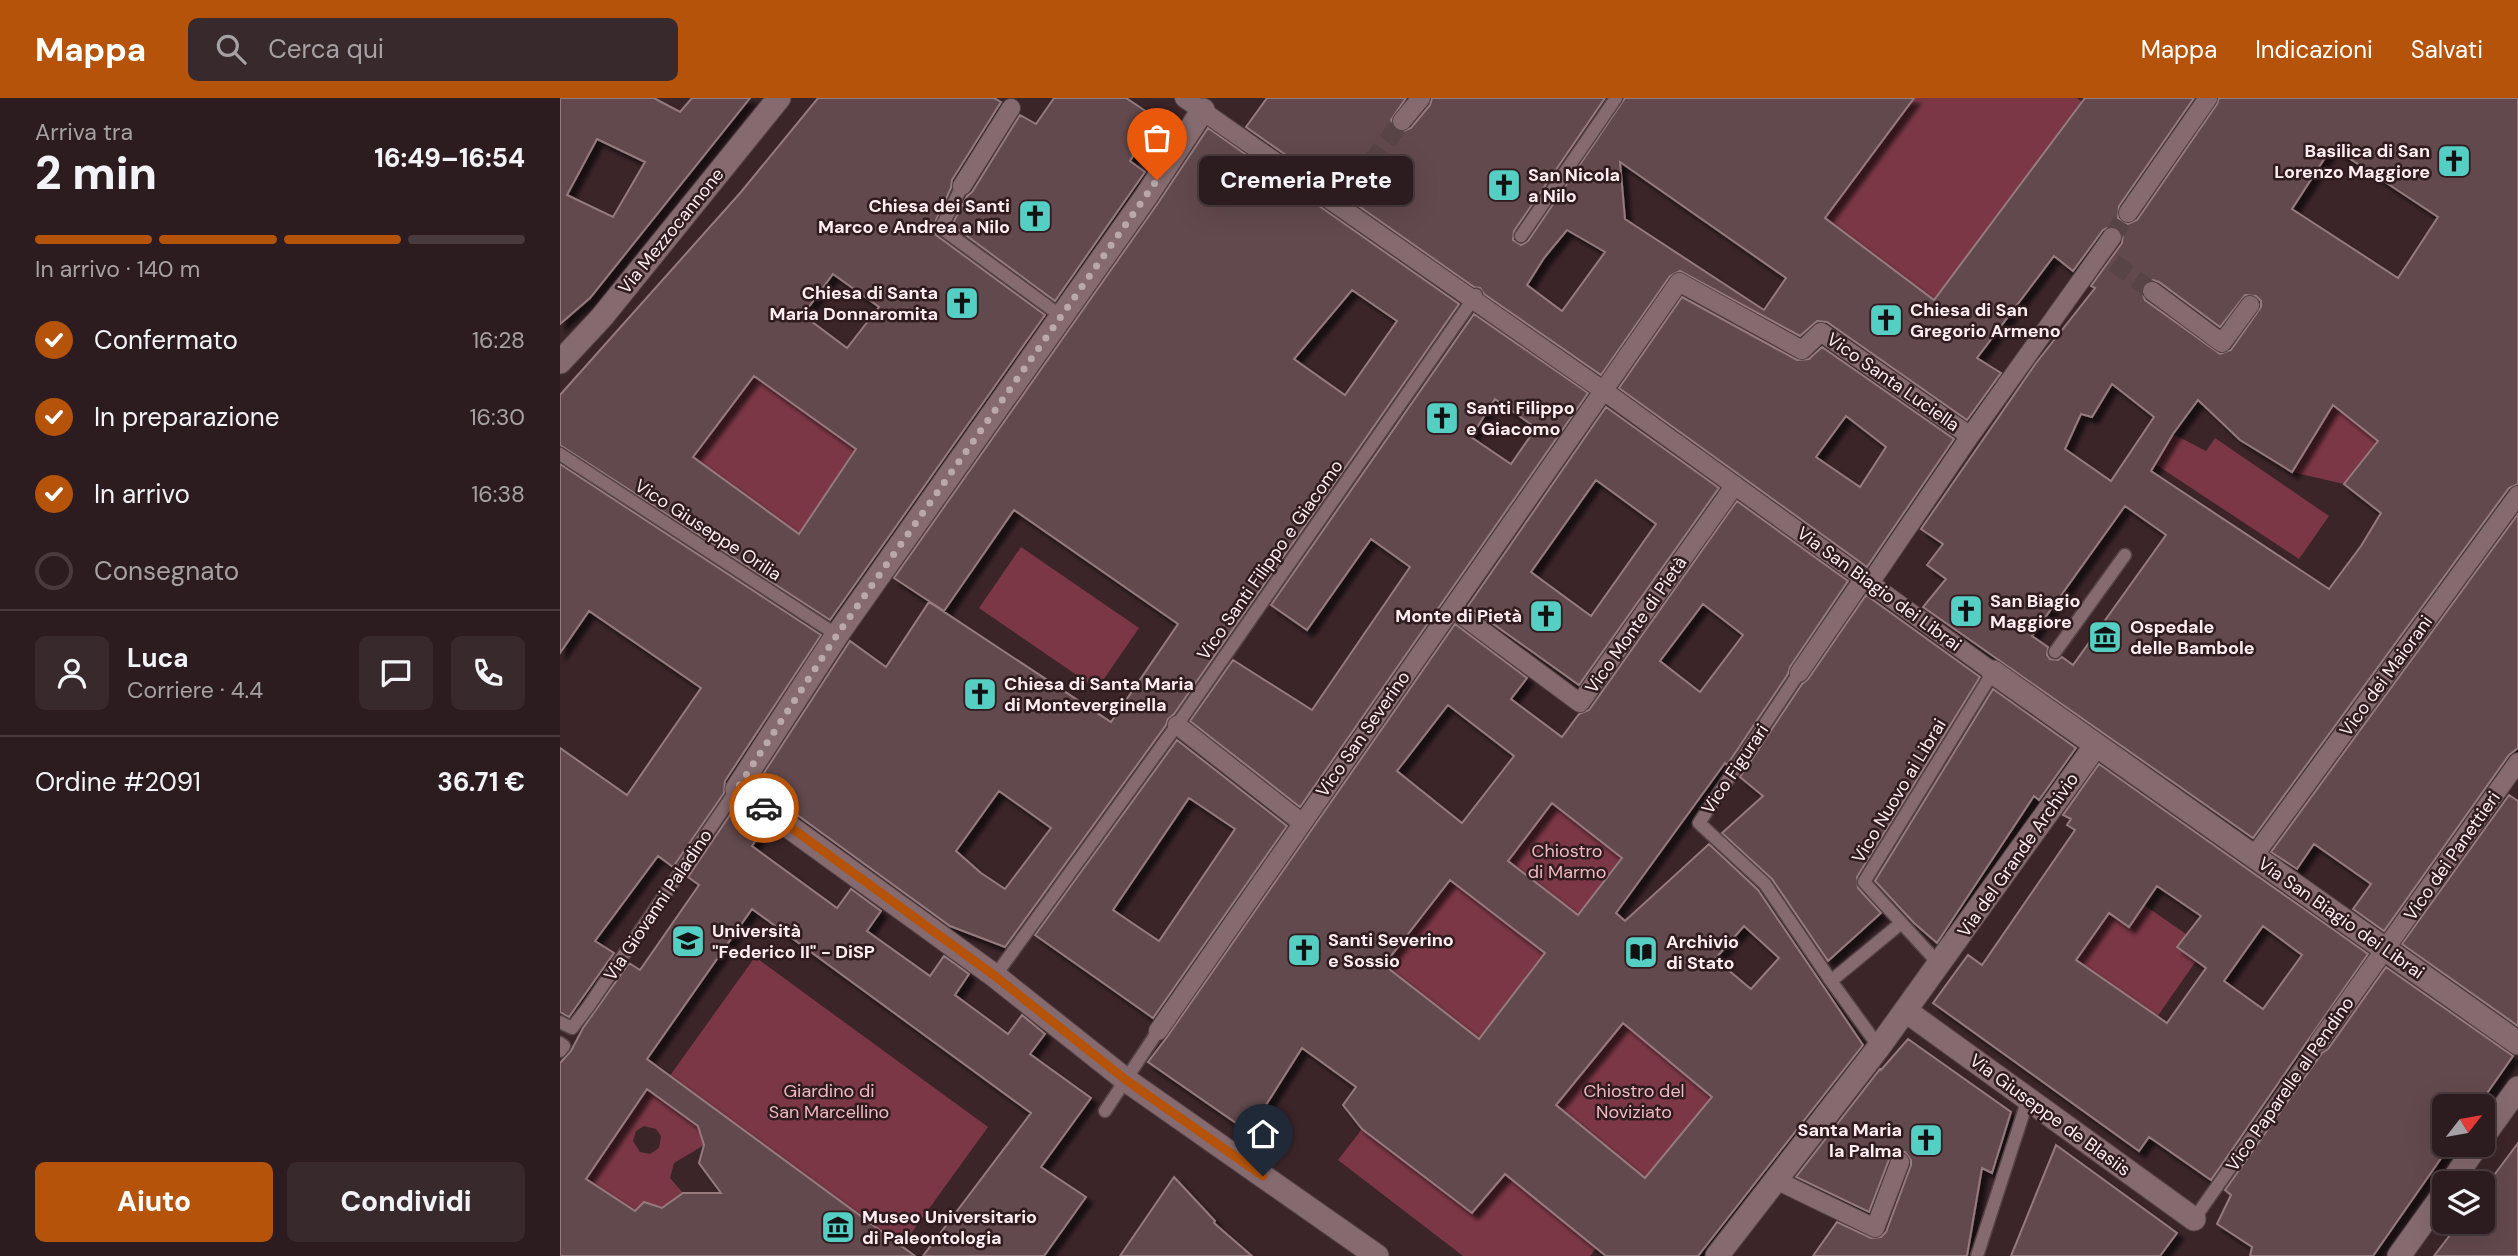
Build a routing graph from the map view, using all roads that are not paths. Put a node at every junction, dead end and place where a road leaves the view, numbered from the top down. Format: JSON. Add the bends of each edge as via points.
{"nodes":[{"id":1,"x":779,"y":98,"type":"edge"},
{"id":2,"x":1421,"y":98,"type":"edge"},
{"id":3,"x":1616,"y":98,"type":"edge"},
{"id":4,"x":2208,"y":98,"type":"edge"},
{"id":5,"x":1200,"y":102,"type":"edge"},
{"id":6,"x":1011,"y":108,"type":"dead end"},
{"id":7,"x":1402,"y":121,"type":"tunnel mouth"},
{"id":8,"x":962,"y":186,"type":"joint"},
{"id":9,"x":2128,"y":213,"type":"tunnel mouth"},
{"id":10,"x":1521,"y":236,"type":"dead end"},
{"id":11,"x":2112,"y":237,"type":"tunnel mouth"},
{"id":12,"x":2152,"y":291,"type":"tunnel mouth"},
{"id":13,"x":1474,"y":297,"type":"junction"},
{"id":14,"x":2250,"y":305,"type":"dead end"},
{"id":15,"x":1061,"y":316,"type":"junction"},
{"id":16,"x":560,"y":362,"type":"edge"},
{"id":17,"x":1604,"y":391,"type":"junction"},
{"id":18,"x":1970,"y":436,"type":"junction"},
{"id":19,"x":560,"y":454,"type":"edge"},
{"id":20,"x":1735,"y":485,"type":"junction"},
{"id":21,"x":2518,"y":495,"type":"edge"},
{"id":22,"x":2125,"y":555,"type":"dead end"},
{"id":23,"x":1867,"y":580,"type":"junction"},
{"id":24,"x":1452,"y":608,"type":"junction"},
{"id":25,"x":837,"y":635,"type":"junction"},
{"id":26,"x":2055,"y":652,"type":"dead end"},
{"id":27,"x":1993,"y":672,"type":"junction"},
{"id":28,"x":1800,"y":673,"type":"joint"},
{"id":29,"x":1177,"y":725,"type":"junction"},
{"id":30,"x":2096,"y":745,"type":"junction"},
{"id":31,"x":2518,"y":762,"type":"edge"},
{"id":32,"x":737,"y":789,"type":"junction"},
{"id":33,"x":1301,"y":822,"type":"junction"},
{"id":34,"x":2255,"y":856,"type":"junction"},
{"id":35,"x":1900,"y":924,"type":"junction"},
{"id":36,"x":2386,"y":949,"type":"junction"},
{"id":37,"x":1940,"y":965,"type":"junction"},
{"id":38,"x":995,"y":976,"type":"junction"},
{"id":39,"x":1831,"y":981,"type":"junction"},
{"id":40,"x":1906,"y":1011,"type":"junction"},
{"id":41,"x":560,"y":1022,"type":"edge"},
{"id":42,"x":1158,"y":1031,"type":"joint"},
{"id":43,"x":2319,"y":1042,"type":"joint"},
{"id":44,"x":560,"y":1043,"type":"edge"},
{"id":45,"x":2518,"y":1043,"type":"edge"},
{"id":46,"x":1880,"y":1047,"type":"junction"},
{"id":47,"x":560,"y":1051,"type":"edge"},
{"id":48,"x":1126,"y":1080,"type":"junction"},
{"id":49,"x":2518,"y":1088,"type":"edge"},
{"id":50,"x":2028,"y":1099,"type":"junction"},
{"id":51,"x":1105,"y":1111,"type":"dead end"},
{"id":52,"x":2496,"y":1119,"type":"edge"},
{"id":53,"x":1900,"y":1162,"type":"dead end"},
{"id":54,"x":1776,"y":1180,"type":"junction"},
{"id":55,"x":2432,"y":1210,"type":"edge"},
{"id":56,"x":2194,"y":1219,"type":"joint"},
{"id":57,"x":1377,"y":1256,"type":"edge"},
{"id":58,"x":1717,"y":1256,"type":"edge"},
{"id":59,"x":1977,"y":1256,"type":"edge"},
{"id":60,"x":2399,"y":1256,"type":"edge"}],
"edges":[{"from":1,"to":16,"type":"street","name":"Via Mezzocannone","via":[[602,317]]},
{"from":2,"to":7,"type":"street"},
{"from":3,"to":10,"type":"lane"},
{"from":4,"to":9,"type":"street"},
{"from":5,"to":13,"type":"street","name":"Via San Biagio dei Librai","via":[[1239,136]]},
{"from":5,"to":15,"type":"street","name":"Via Giovanni Paladino","via":[[1152,188]]},
{"from":6,"to":8,"type":"street"},
{"from":8,"to":15,"type":"lane","via":[[941,228]]},
{"from":11,"to":18,"type":"street","name":"Vico Figurari","via":[[2107,258]]},
{"from":12,"to":14,"type":"street","via":[[2222,343]]},
{"from":13,"to":17,"type":"street","name":"Via San Biagio dei Librai"},
{"from":13,"to":29,"type":"lane","name":"Vico Santi Filippo e Giacomo"},
{"from":15,"to":25,"type":"street","name":"Via Giovanni Paladino"},
{"from":17,"to":18,"type":"street","name":"Vico Santa Luciella","via":[[1679,282],[1802,350],[1821,332]]},
{"from":17,"to":20,"type":"street","name":"Via San Biagio dei Librai"},
{"from":17,"to":24,"type":"street","name":"Vico San Severino"},
{"from":18,"to":23,"type":"street","name":"Vico Figurari"},
{"from":19,"to":25,"type":"lane","name":"Vico Giuseppe Orilia"},
{"from":20,"to":23,"type":"street","name":"Via San Biagio dei Librai"},
{"from":20,"to":24,"type":"street","name":"Vico Monte di Pietà","via":[[1580,703]]},
{"from":21,"to":34,"type":"street","name":"Vico dei Maiorani"},
{"from":22,"to":26,"type":"lane"},
{"from":23,"to":27,"type":"street","name":"Via San Biagio dei Librai"},
{"from":23,"to":28,"type":"street","name":"Vico Figurari"},
{"from":24,"to":33,"type":"street","name":"Vico San Severino"},
{"from":25,"to":32,"type":"street","name":"Via Giovanni Paladino"},
{"from":27,"to":30,"type":"street","name":"Via San Biagio dei Librai","via":[[2027,691]]},
{"from":27,"to":35,"type":"lane","name":"Vico Nuovo ai Librai","via":[[1864,882]]},
{"from":28,"to":39,"type":"lane","name":"Vico Figurari","via":[[1699,823],[1765,884]]},
{"from":29,"to":33,"type":"street"},
{"from":29,"to":38,"type":"lane","name":"Vico Santi Filippo e Giacomo"},
{"from":30,"to":34,"type":"street","name":"Via San Biagio dei Librai"},
{"from":30,"to":37,"type":"street","name":"Via del Grande Archivio"},
{"from":31,"to":36,"type":"street","name":"Vico dei Panettieri"},
{"from":32,"to":38,"type":"street"},
{"from":32,"to":41,"type":"lane","name":"Via Giovanni Paladino","via":[[589,1007],[572,1028]]},
{"from":33,"to":42,"type":"street","name":"Vico San Severino"},
{"from":34,"to":36,"type":"street","name":"Via San Biagio dei Librai"},
{"from":35,"to":37,"type":"lane"},
{"from":35,"to":39,"type":"lane"},
{"from":36,"to":43,"type":"street","name":"Vico Paparelle al Pendino"},
{"from":36,"to":45,"type":"street","name":"Via San Biagio dei Librai"},
{"from":37,"to":40,"type":"street","name":"Via del Grande Archivio"},
{"from":38,"to":48,"type":"street"},
{"from":39,"to":46,"type":"lane"},
{"from":40,"to":46,"type":"street","name":"Via del Grande Archivio"},
{"from":40,"to":50,"type":"street","name":"Via Giuseppe de Blasiis"},
{"from":42,"to":48,"type":"lane","name":"Vico San Severino"},
{"from":43,"to":56,"type":"lane","name":"Vico Paparelle al Pendino"},
{"from":44,"to":47,"type":"lane","via":[[564,1046]]},
{"from":46,"to":54,"type":"street"},
{"from":48,"to":51,"type":"lane","name":"Vico San Severino"},
{"from":48,"to":57,"type":"street"},
{"from":49,"to":52,"type":"street"},
{"from":50,"to":56,"type":"street","name":"Via Giuseppe de Blasiis"},
{"from":50,"to":59,"type":"lane"},
{"from":53,"to":54,"type":"street","via":[[1875,1228]]},
{"from":54,"to":58,"type":"street"},
{"from":55,"to":60,"type":"street"}]}
